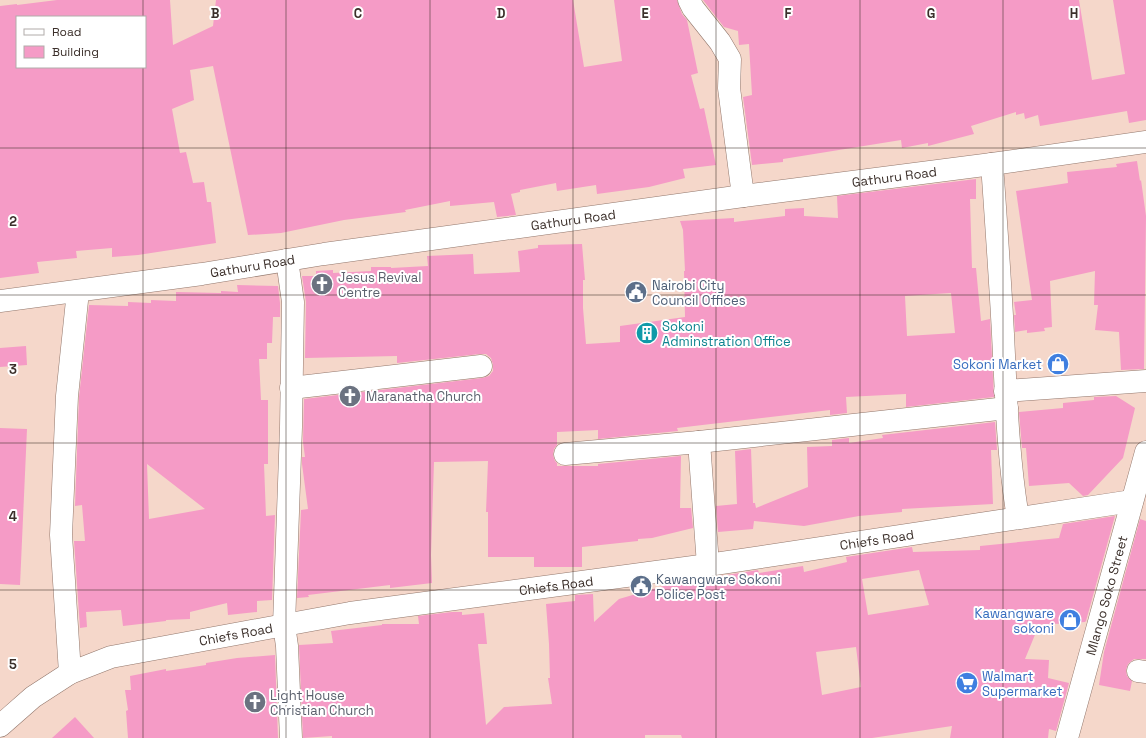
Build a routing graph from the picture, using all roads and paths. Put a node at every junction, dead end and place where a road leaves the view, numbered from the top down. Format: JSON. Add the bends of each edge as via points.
{"nodes":[{"id":1,"x":689,"y":0,"type":"edge"},
{"id":2,"x":1146,"y":142,"type":"edge"},
{"id":3,"x":992,"y":164,"type":"junction"},
{"id":4,"x":743,"y":196,"type":"junction"},
{"id":5,"x":287,"y":260,"type":"junction"},
{"id":6,"x":78,"y":291,"type":"junction"},
{"id":7,"x":0,"y":301,"type":"edge"},
{"id":8,"x":481,"y":366,"type":"dead end"},
{"id":9,"x":1146,"y":381,"type":"edge"},
{"id":10,"x":291,"y":388,"type":"junction"},
{"id":11,"x":1006,"y":400,"type":"junction"},
{"id":12,"x":699,"y":442,"type":"junction"},
{"id":13,"x":1146,"y":452,"type":"edge"},
{"id":14,"x":565,"y":454,"type":"dead end"},
{"id":15,"x":1132,"y":501,"type":"junction"},
{"id":16,"x":1018,"y":518,"type":"junction"},
{"id":17,"x":708,"y":565,"type":"junction"},
{"id":18,"x":284,"y":625,"type":"junction"},
{"id":19,"x":70,"y":672,"type":"junction"},
{"id":20,"x":0,"y":726,"type":"edge"},
{"id":21,"x":291,"y":738,"type":"edge"},
{"id":22,"x":1067,"y":738,"type":"edge"}],
"edges":[{"from":1,"to":4,"type":"street","via":[[730,59],[729,88]]},
{"from":2,"to":3,"type":"street","name":"Gathuru Road"},
{"from":3,"to":4,"type":"street","name":"Gathuru Road"},
{"from":3,"to":11,"type":"street"},
{"from":4,"to":5,"type":"street","name":"Gathuru Road"},
{"from":5,"to":6,"type":"street","name":"Gathuru Road"},
{"from":5,"to":10,"type":"street","via":[[293,302]]},
{"from":6,"to":7,"type":"street","name":"Gathuru Road"},
{"from":6,"to":19,"type":"street","via":[[67,396],[61,535]]},
{"from":8,"to":10,"type":"street"},
{"from":9,"to":11,"type":"street"},
{"from":10,"to":18,"type":"street"},
{"from":11,"to":12,"type":"street"},
{"from":11,"to":16,"type":"street"},
{"from":12,"to":14,"type":"street"},
{"from":12,"to":17,"type":"street"},
{"from":13,"to":15,"type":"street","name":"Mlango Soko Street"},
{"from":15,"to":16,"type":"street","name":"Chiefs Road"},
{"from":15,"to":22,"type":"street","name":"Mlango Soko Street"},
{"from":16,"to":17,"type":"street","name":"Chiefs Road"},
{"from":17,"to":18,"type":"street","name":"Chiefs Road","via":[[350,613]]},
{"from":18,"to":19,"type":"street","name":"Chiefs Road","via":[[111,656]]},
{"from":18,"to":21,"type":"street"},
{"from":19,"to":20,"type":"street","name":"Chiefs Road","via":[[33,697]]}]}
